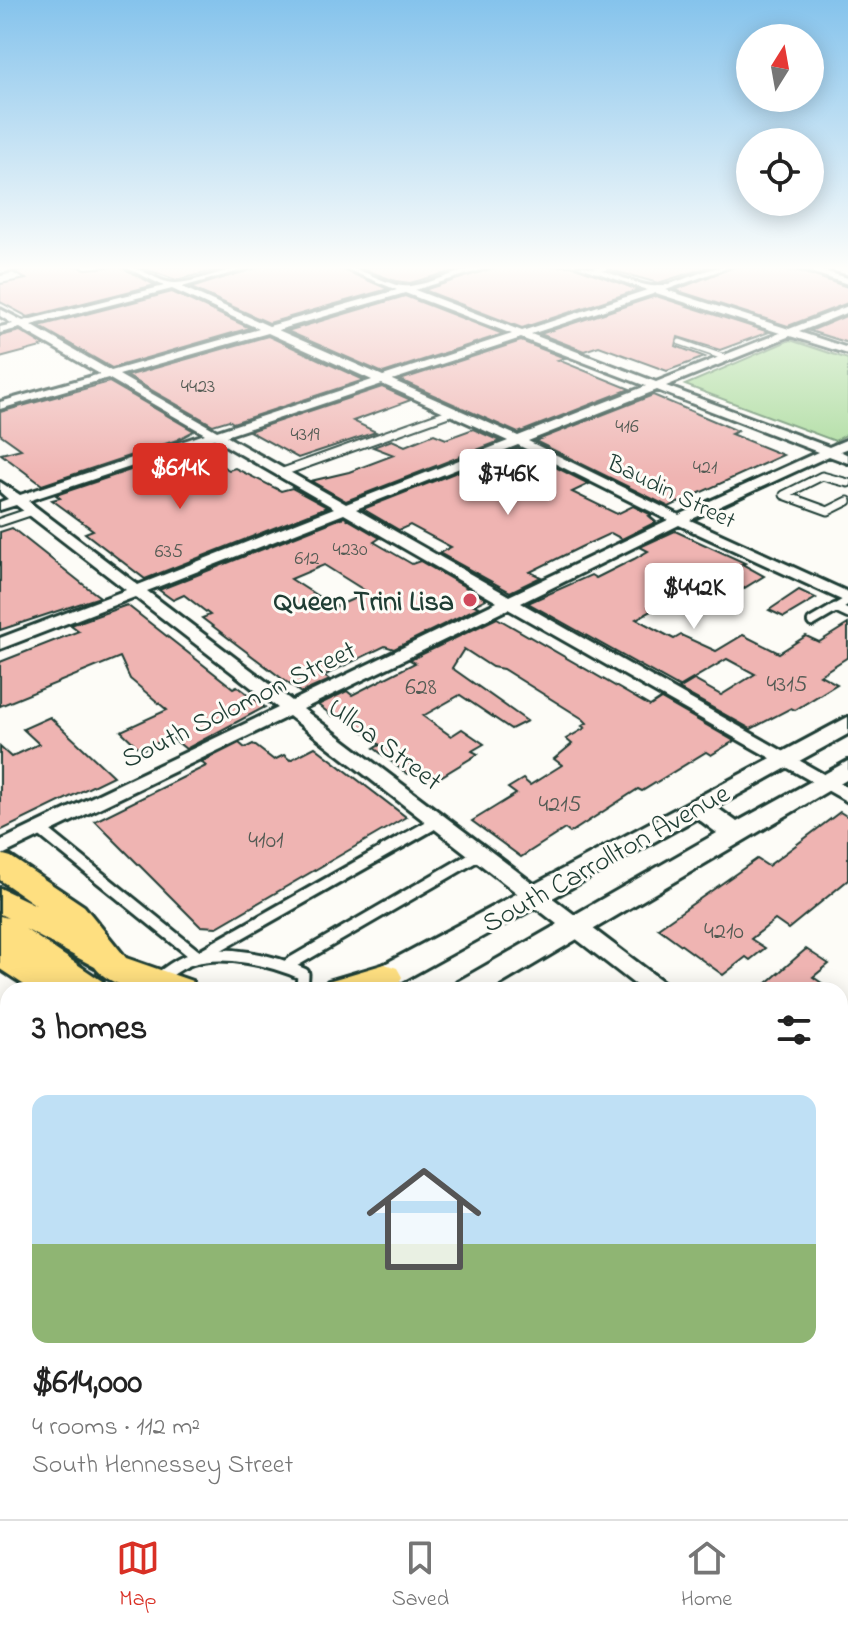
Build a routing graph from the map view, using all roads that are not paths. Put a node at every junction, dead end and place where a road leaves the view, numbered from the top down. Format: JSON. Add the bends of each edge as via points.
{"nodes":[{"id":1,"x":43,"y":337,"type":"edge"},
{"id":2,"x":241,"y":337,"type":"edge"},
{"id":3,"x":280,"y":337,"type":"edge"},
{"id":4,"x":511,"y":337,"type":"edge"},
{"id":5,"x":539,"y":337,"type":"edge"},
{"id":6,"x":780,"y":337,"type":"edge"},
{"id":7,"x":803,"y":337,"type":"edge"},
{"id":8,"x":680,"y":342,"type":"dead end"},
{"id":9,"x":848,"y":351,"type":"edge"},
{"id":10,"x":726,"y":358,"type":"junction"},
{"id":11,"x":108,"y":375,"type":"junction"},
{"id":12,"x":378,"y":381,"type":"junction"},
{"id":13,"x":662,"y":384,"type":"junction"},
{"id":14,"x":0,"y":406,"type":"edge"},
{"id":15,"x":451,"y":412,"type":"junction"},
{"id":16,"x":213,"y":435,"type":"junction"},
{"id":17,"x":521,"y":442,"type":"junction"},
{"id":18,"x":841,"y":448,"type":"edge"},
{"id":19,"x":848,"y":459,"type":"edge"},
{"id":20,"x":280,"y":473,"type":"junction"},
{"id":21,"x":848,"y":483,"type":"edge"},
{"id":22,"x":0,"y":486,"type":"edge"},
{"id":23,"x":18,"y":500,"type":"junction"},
{"id":24,"x":848,"y":501,"type":"edge"},
{"id":25,"x":0,"y":506,"type":"edge"},
{"id":26,"x":341,"y":508,"type":"junction"},
{"id":27,"x":33,"y":511,"type":"junction"},
{"id":28,"x":679,"y":520,"type":"junction"},
{"id":29,"x":0,"y":522,"type":"edge"},
{"id":30,"x":138,"y":590,"type":"junction"},
{"id":31,"x":848,"y":600,"type":"edge"},
{"id":32,"x":508,"y":603,"type":"junction"},
{"id":33,"x":835,"y":608,"type":"junction"},
{"id":34,"x":848,"y":614,"type":"edge"},
{"id":35,"x":812,"y":622,"type":"dead end"},
{"id":36,"x":0,"y":644,"type":"edge"},
{"id":37,"x":291,"y":708,"type":"junction"},
{"id":38,"x":848,"y":724,"type":"edge"},
{"id":39,"x":784,"y":759,"type":"junction"},
{"id":40,"x":848,"y":769,"type":"edge"},
{"id":41,"x":824,"y":782,"type":"junction"},
{"id":42,"x":848,"y":796,"type":"edge"},
{"id":43,"x":698,"y":806,"type":"junction"},
{"id":44,"x":438,"y":821,"type":"junction"},
{"id":45,"x":41,"y":830,"type":"junction"},
{"id":46,"x":736,"y":834,"type":"junction"},
{"id":47,"x":0,"y":849,"type":"edge"},
{"id":48,"x":481,"y":853,"type":"junction"},
{"id":49,"x":0,"y":865,"type":"edge"},
{"id":50,"x":536,"y":895,"type":"junction"},
{"id":51,"x":0,"y":899,"type":"edge"},
{"id":52,"x":575,"y":927,"type":"junction"},
{"id":53,"x":0,"y":928,"type":"edge"},
{"id":54,"x":0,"y":952,"type":"edge"},
{"id":55,"x":198,"y":957,"type":"junction"},
{"id":56,"x":288,"y":965,"type":"junction"},
{"id":57,"x":102,"y":978,"type":"edge"},
{"id":58,"x":46,"y":982,"type":"edge"},
{"id":59,"x":128,"y":982,"type":"edge"},
{"id":60,"x":165,"y":982,"type":"edge"},
{"id":61,"x":302,"y":982,"type":"edge"},
{"id":62,"x":377,"y":982,"type":"edge"},
{"id":63,"x":481,"y":982,"type":"edge"},
{"id":64,"x":647,"y":982,"type":"edge"}],
"edges":[{"from":1,"to":11,"type":"street"},
{"from":2,"to":11,"type":"street"},
{"from":3,"to":12,"type":"street","name":"Baudin Street"},
{"from":4,"to":12,"type":"street"},
{"from":5,"to":13,"type":"street"},
{"from":6,"to":10,"type":"street"},
{"from":7,"to":9,"type":"street"},
{"from":8,"to":10,"type":"lane"},
{"from":10,"to":13,"type":"street"},
{"from":11,"to":14,"type":"street"},
{"from":11,"to":16,"type":"street"},
{"from":12,"to":15,"type":"street","name":"Baudin Street"},
{"from":12,"to":16,"type":"street"},
{"from":13,"to":17,"type":"street"},
{"from":13,"to":18,"type":"street"},
{"from":15,"to":17,"type":"street","name":"Baudin Street"},
{"from":15,"to":20,"type":"lane"},
{"from":16,"to":20,"type":"street"},
{"from":16,"to":23,"type":"street"},
{"from":17,"to":26,"type":"street"},
{"from":17,"to":28,"type":"street","name":"Baudin Street"},
{"from":18,"to":19,"type":"street"},
{"from":18,"to":28,"type":"street","name":"South Solomon Street"},
{"from":20,"to":26,"type":"street"},
{"from":21,"to":24,"type":"lane","via":[[822,476],[784,495],[828,511]]},
{"from":22,"to":23,"type":"street","name":"Ulloa Street"},
{"from":23,"to":25,"type":"street"},
{"from":23,"to":27,"type":"street","name":"Ulloa Street"},
{"from":26,"to":30,"type":"street"},
{"from":26,"to":32,"type":"street"},
{"from":27,"to":29,"type":"lane"},
{"from":27,"to":30,"type":"street","name":"Ulloa Street"},
{"from":28,"to":31,"type":"street","name":"Baudin Street"},
{"from":28,"to":32,"type":"street","name":"South Solomon Street"},
{"from":30,"to":36,"type":"street"},
{"from":30,"to":37,"type":"street","name":"Ulloa Street"},
{"from":31,"to":33,"type":"lane"},
{"from":32,"to":37,"type":"street","name":"South Solomon Street"},
{"from":32,"to":39,"type":"street"},
{"from":33,"to":34,"type":"lane"},
{"from":33,"to":35,"type":"lane"},
{"from":37,"to":44,"type":"street","name":"Ulloa Street"},
{"from":37,"to":45,"type":"street","name":"South Solomon Street"},
{"from":38,"to":39,"type":"main road","name":"South Carrollton Avenue"},
{"from":39,"to":41,"type":"street"},
{"from":39,"to":43,"type":"main road","name":"South Carrollton Avenue"},
{"from":40,"to":41,"type":"main road","name":"South Carrollton Avenue"},
{"from":41,"to":42,"type":"street"},
{"from":41,"to":46,"type":"main road","name":"South Carrollton Avenue"},
{"from":43,"to":46,"type":"main road"},
{"from":43,"to":50,"type":"main road","name":"South Carrollton Avenue"},
{"from":44,"to":48,"type":"street","name":"Ulloa Street"},
{"from":44,"to":55,"type":"lane"},
{"from":45,"to":47,"type":"street","name":"South Solomon Street"},
{"from":45,"to":55,"type":"lane"},
{"from":46,"to":52,"type":"main road","name":"South Carrollton Avenue"},
{"from":48,"to":50,"type":"street","name":"Ulloa Street"},
{"from":48,"to":56,"type":"lane"},
{"from":49,"to":57,"type":"main road","via":[[73,914]]},
{"from":50,"to":52,"type":"street","name":"Ulloa Street"},
{"from":50,"to":62,"type":"main road","name":"South Carrollton Avenue"},
{"from":51,"to":57,"type":"main road"},
{"from":52,"to":63,"type":"main road","name":"South Carrollton Avenue"},
{"from":52,"to":64,"type":"street","name":"Ulloa Street"},
{"from":53,"to":57,"type":"main road"},
{"from":54,"to":58,"type":"main road"},
{"from":55,"to":56,"type":"lane"},
{"from":55,"to":60,"type":"lane","via":[[181,963]]},
{"from":56,"to":61,"type":"lane","via":[[303,974]]},
{"from":57,"to":59,"type":"main road"}]}
